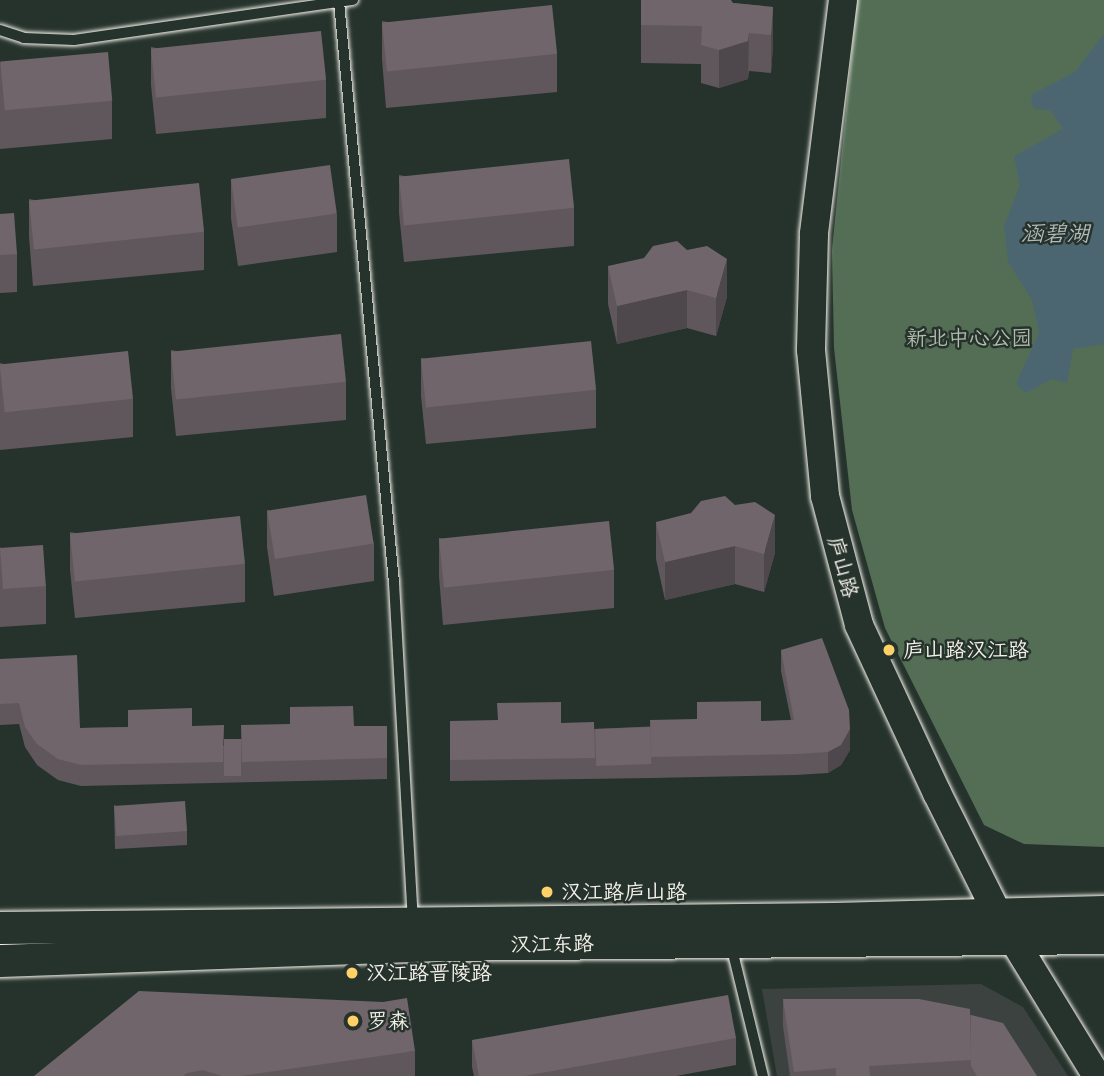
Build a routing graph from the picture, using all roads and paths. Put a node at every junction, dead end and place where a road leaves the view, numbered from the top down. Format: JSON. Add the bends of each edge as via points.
{"nodes":[{"id":1,"x":353,"y":0,"type":"edge"},
{"id":2,"x":843,"y":0,"type":"edge"},
{"id":3,"x":339,"y":2,"type":"junction"},
{"id":4,"x":0,"y":30,"type":"edge"},
{"id":5,"x":1104,"y":912,"type":"edge"},
{"id":6,"x":997,"y":913,"type":"junction"},
{"id":7,"x":413,"y":923,"type":"junction"},
{"id":8,"x":0,"y":928,"type":"edge"},
{"id":9,"x":1104,"y":938,"type":"edge"},
{"id":10,"x":1014,"y":941,"type":"junction"},
{"id":11,"x":730,"y":942,"type":"junction"},
{"id":12,"x":0,"y":961,"type":"edge"},
{"id":13,"x":764,"y":1076,"type":"edge"},
{"id":14,"x":1097,"y":1076,"type":"edge"}],
"edges":[{"from":1,"to":3,"type":"lane"},
{"from":2,"to":6,"type":"street","name":"庐山路","via":[[814,234],[811,350],[825,496],[859,625]]},
{"from":3,"to":4,"type":"lane","via":[[74,40],[24,38]]},
{"from":3,"to":7,"type":"lane","via":[[394,583]]},
{"from":5,"to":6,"type":"main road","name":"汉江东路"},
{"from":6,"to":7,"type":"main road","name":"汉江东路"},
{"from":6,"to":10,"type":"street","name":"庐山路"},
{"from":7,"to":8,"type":"main road","name":"汉江东路"},
{"from":9,"to":10,"type":"main road","name":"汉江东路"},
{"from":10,"to":11,"type":"main road","name":"汉江东路"},
{"from":10,"to":14,"type":"street","name":"庐山路"},
{"from":11,"to":12,"type":"main road","name":"汉江东路","via":[[423,946]]},
{"from":11,"to":13,"type":"lane"}]}
